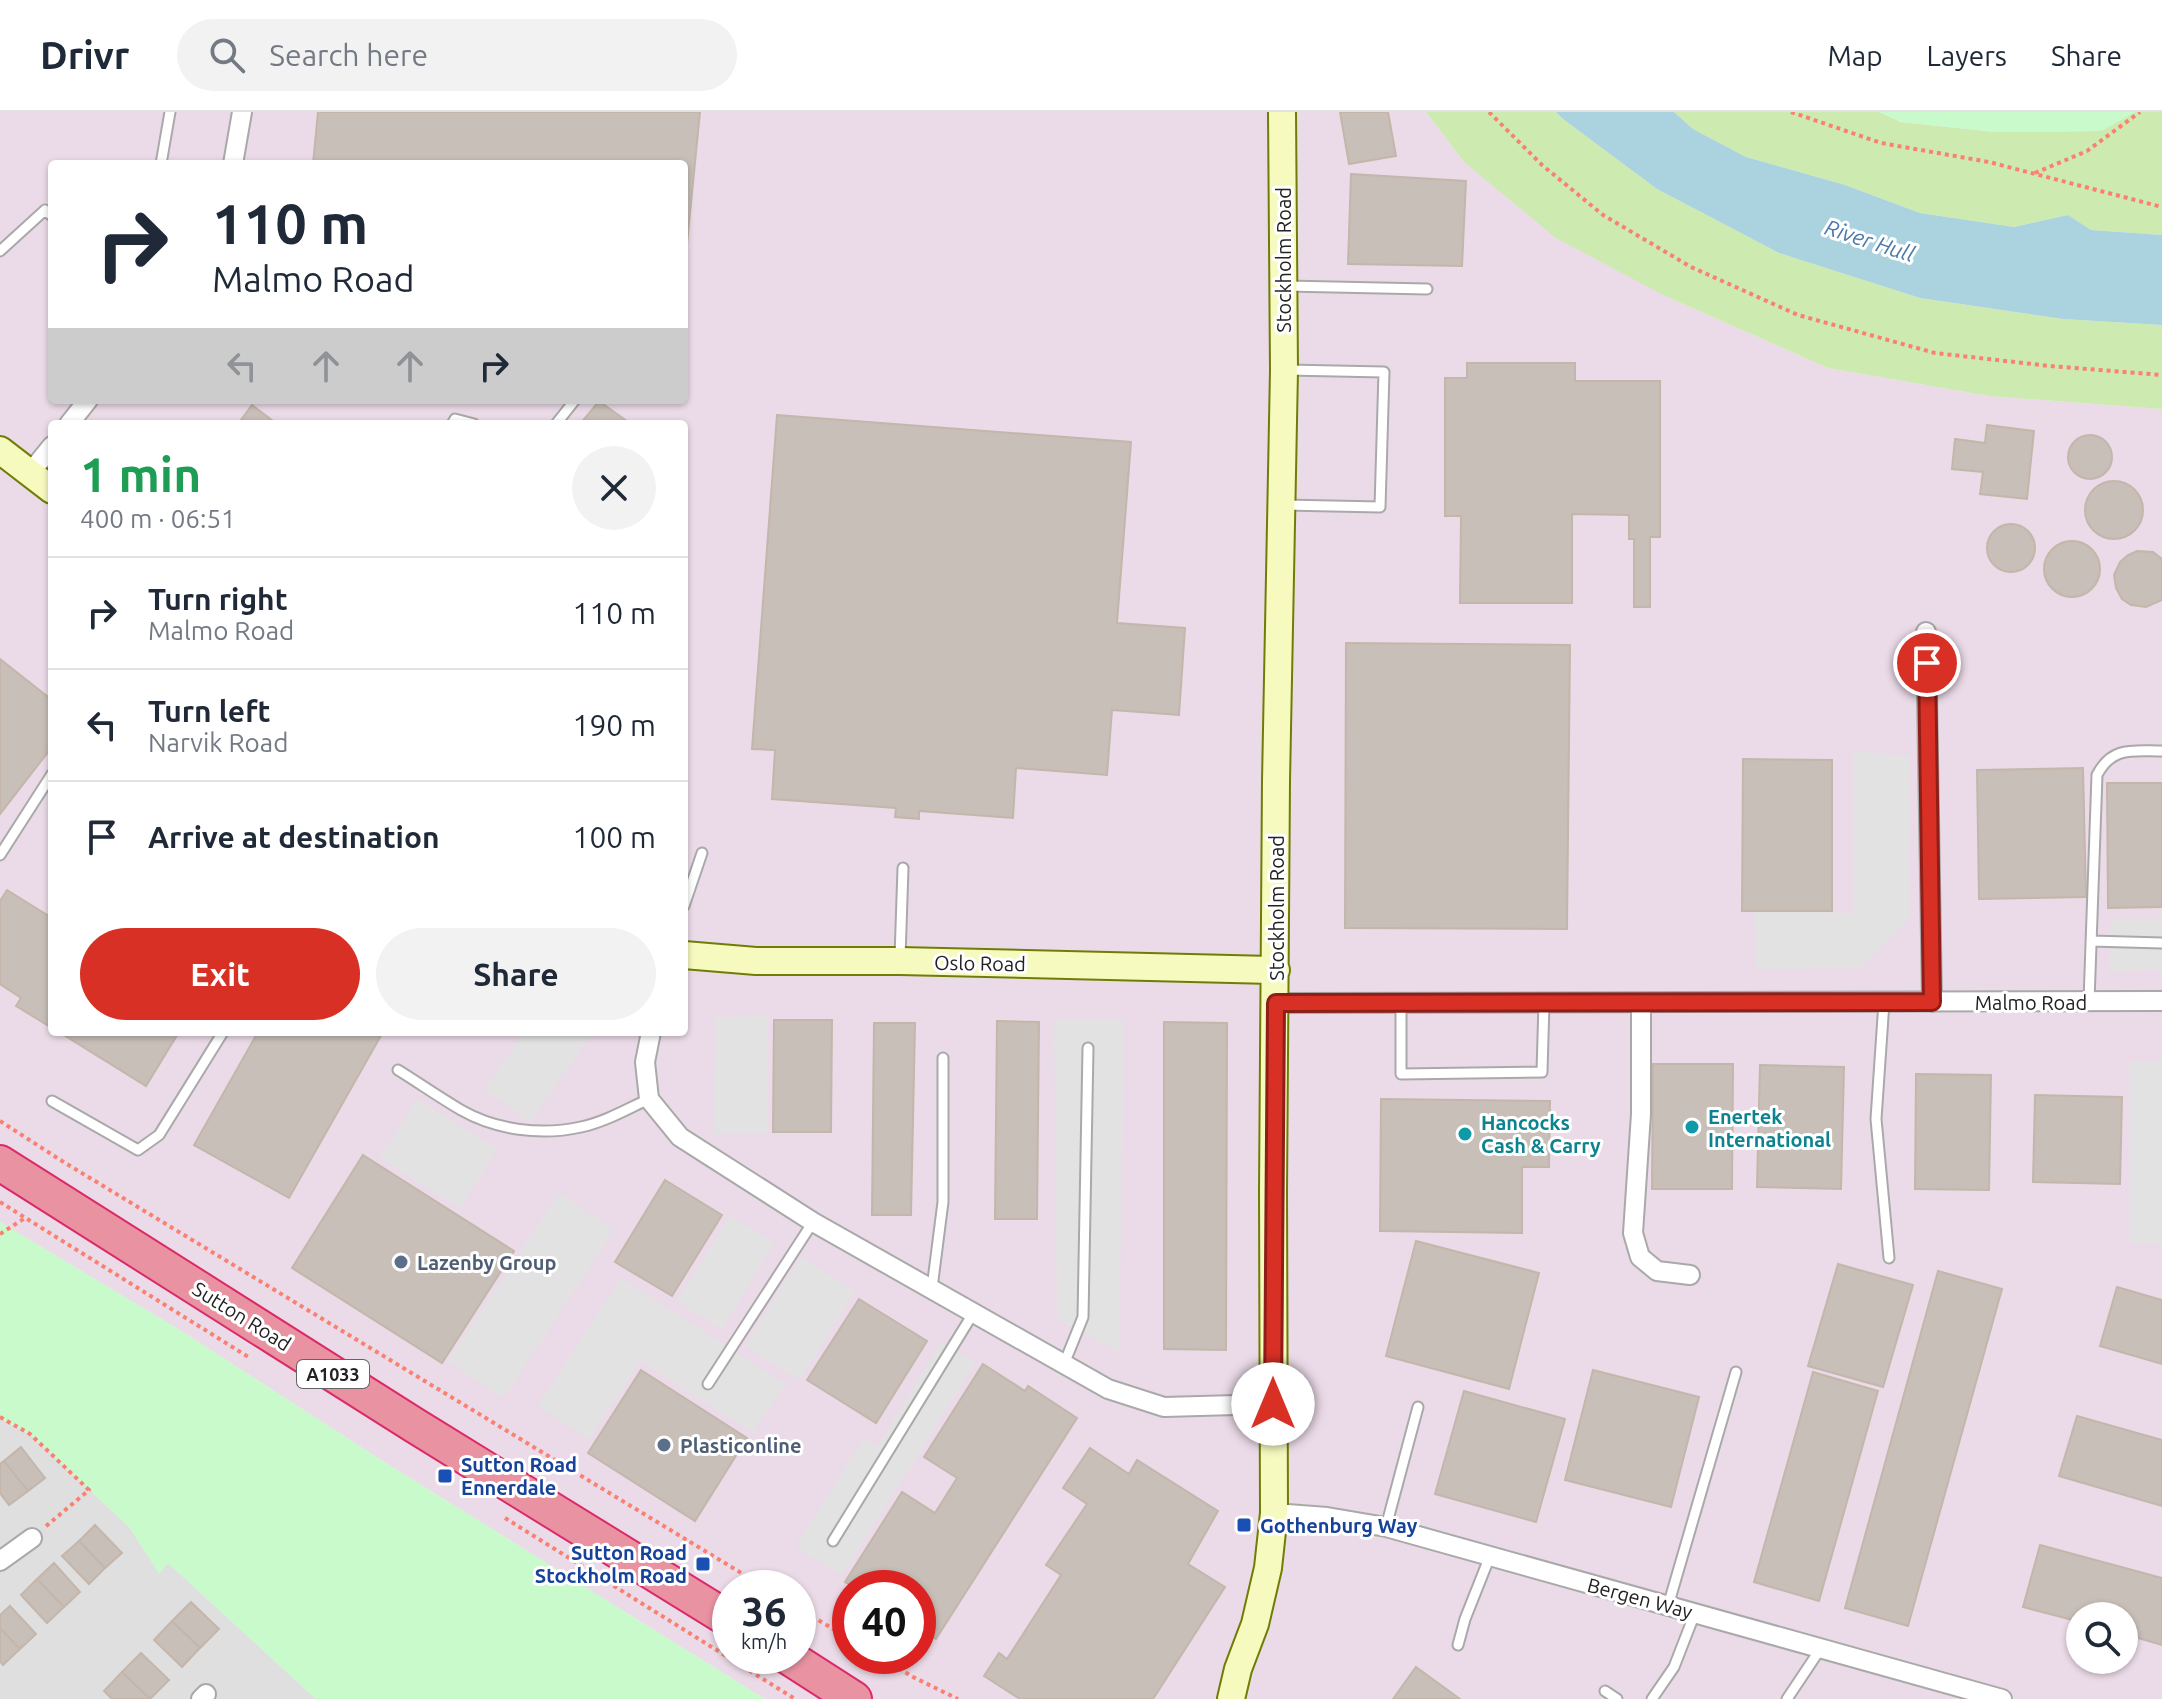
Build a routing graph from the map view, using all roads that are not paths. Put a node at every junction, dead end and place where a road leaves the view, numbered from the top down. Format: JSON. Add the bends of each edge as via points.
{"nodes":[{"id":1,"x":170,"y":112,"type":"edge"},
{"id":2,"x":242,"y":112,"type":"edge"},
{"id":3,"x":1282,"y":112,"type":"edge"},
{"id":4,"x":162,"y":160,"type":"edge"},
{"id":5,"x":234,"y":160,"type":"edge"},
{"id":6,"x":48,"y":213,"type":"edge"},
{"id":7,"x":0,"y":251,"type":"edge"},
{"id":8,"x":1284,"y":286,"type":"junction"},
{"id":9,"x":1427,"y":289,"type":"dead end"},
{"id":10,"x":1284,"y":370,"type":"junction"},
{"id":11,"x":85,"y":404,"type":"edge"},
{"id":12,"x":572,"y":404,"type":"edge"},
{"id":13,"x":72,"y":420,"type":"edge"},
{"id":14,"x":559,"y":420,"type":"edge"},
{"id":15,"x":0,"y":450,"type":"edge"},
{"id":16,"x":48,"y":451,"type":"edge"},
{"id":17,"x":30,"y":473,"type":"junction"},
{"id":18,"x":48,"y":487,"type":"edge"},
{"id":19,"x":1280,"y":505,"type":"junction"},
{"id":20,"x":1926,"y":632,"type":"dead end"},
{"id":21,"x":2162,"y":751,"type":"edge"},
{"id":22,"x":48,"y":780,"type":"edge"},
{"id":23,"x":702,"y":853,"type":"dead end"},
{"id":24,"x":0,"y":855,"type":"edge"},
{"id":25,"x":903,"y":868,"type":"dead end"},
{"id":26,"x":688,"y":894,"type":"edge"},
{"id":27,"x":2091,"y":941,"type":"junction"},
{"id":28,"x":2162,"y":943,"type":"edge"},
{"id":29,"x":688,"y":955,"type":"edge"},
{"id":30,"x":900,"y":961,"type":"junction"},
{"id":31,"x":1276,"y":970,"type":"junction"},
{"id":32,"x":2089,"y":1001,"type":"junction"},
{"id":33,"x":2162,"y":1001,"type":"edge"},
{"id":34,"x":1884,"y":1002,"type":"junction"},
{"id":35,"x":1932,"y":1002,"type":"junction"},
{"id":36,"x":1276,"y":1003,"type":"junction"},
{"id":37,"x":1544,"y":1003,"type":"junction"},
{"id":38,"x":1641,"y":1003,"type":"junction"},
{"id":39,"x":1401,"y":1004,"type":"junction"},
{"id":40,"x":221,"y":1036,"type":"edge"},
{"id":41,"x":650,"y":1036,"type":"edge"},
{"id":42,"x":1088,"y":1048,"type":"dead end"},
{"id":43,"x":943,"y":1058,"type":"dead end"},
{"id":44,"x":398,"y":1070,"type":"dead end"},
{"id":45,"x":649,"y":1099,"type":"junction"},
{"id":46,"x":52,"y":1101,"type":"dead end"},
{"id":47,"x":0,"y":1163,"type":"edge"},
{"id":48,"x":813,"y":1222,"type":"junction"},
{"id":49,"x":1889,"y":1258,"type":"dead end"},
{"id":50,"x":1690,"y":1275,"type":"dead end"},
{"id":51,"x":932,"y":1288,"type":"junction"},
{"id":52,"x":974,"y":1312,"type":"junction"},
{"id":53,"x":1064,"y":1364,"type":"junction"},
{"id":54,"x":1736,"y":1372,"type":"dead end"},
{"id":55,"x":708,"y":1384,"type":"dead end"},
{"id":56,"x":1273,"y":1404,"type":"junction"},
{"id":57,"x":1418,"y":1407,"type":"dead end"},
{"id":58,"x":1274,"y":1513,"type":"junction"},
{"id":59,"x":1386,"y":1527,"type":"junction"},
{"id":60,"x":32,"y":1538,"type":"road end"},
{"id":61,"x":833,"y":1541,"type":"dead end"},
{"id":62,"x":4,"y":1550,"type":"edge"},
{"id":63,"x":1490,"y":1556,"type":"junction"},
{"id":64,"x":1668,"y":1606,"type":"junction"},
{"id":65,"x":712,"y":1609,"type":"edge"},
{"id":66,"x":1695,"y":1613,"type":"junction"},
{"id":67,"x":1458,"y":1645,"type":"dead end"},
{"id":68,"x":1821,"y":1648,"type":"junction"},
{"id":69,"x":1238,"y":1669,"type":"junction"},
{"id":70,"x":815,"y":1674,"type":"edge"},
{"id":71,"x":1605,"y":1691,"type":"dead end"},
{"id":72,"x":854,"y":1699,"type":"edge"},
{"id":73,"x":1212,"y":1699,"type":"edge"},
{"id":74,"x":1231,"y":1699,"type":"edge"},
{"id":75,"x":1617,"y":1699,"type":"edge"},
{"id":76,"x":1652,"y":1699,"type":"edge"},
{"id":77,"x":1787,"y":1699,"type":"edge"},
{"id":78,"x":2002,"y":1699,"type":"edge"}],
"edges":[{"from":1,"to":4,"type":"lane"},
{"from":2,"to":5,"type":"street"},
{"from":3,"to":8,"type":"street","name":"Stockholm Road"},
{"from":6,"to":7,"type":"lane"},
{"from":8,"to":9,"type":"lane"},
{"from":8,"to":10,"type":"street","name":"Stockholm Road"},
{"from":10,"to":19,"type":"street","name":"Stockholm Road"},
{"from":10,"to":19,"type":"lane","via":[[1384,372],[1380,507]]},
{"from":11,"to":13,"type":"street"},
{"from":12,"to":14,"type":"lane"},
{"from":15,"to":17,"type":"street"},
{"from":16,"to":17,"type":"street"},
{"from":17,"to":18,"type":"street"},
{"from":19,"to":31,"type":"street","name":"Stockholm Road"},
{"from":20,"to":35,"type":"street"},
{"from":21,"to":27,"type":"lane","via":[[2112,755],[2097,775]]},
{"from":22,"to":24,"type":"lane"},
{"from":23,"to":26,"type":"lane"},
{"from":25,"to":30,"type":"lane"},
{"from":27,"to":28,"type":"lane"},
{"from":27,"to":32,"type":"lane"},
{"from":29,"to":30,"type":"street","name":"Oslo Road"},
{"from":30,"to":31,"type":"street","name":"Oslo Road"},
{"from":31,"to":36,"type":"street","name":"Stockholm Road"},
{"from":32,"to":33,"type":"street","name":"Malmo Road"},
{"from":32,"to":35,"type":"street","name":"Malmo Road"},
{"from":34,"to":35,"type":"street","name":"Malmo Road"},
{"from":34,"to":38,"type":"street","name":"Malmo Road"},
{"from":34,"to":49,"type":"lane","via":[[1876,1119]]},
{"from":36,"to":39,"type":"street","name":"Malmo Road"},
{"from":36,"to":56,"type":"street","name":"Stockholm Road"},
{"from":37,"to":38,"type":"street","name":"Malmo Road"},
{"from":37,"to":39,"type":"street","name":"Malmo Road"},
{"from":37,"to":39,"type":"lane","via":[[1542,1072],[1401,1074]]},
{"from":38,"to":50,"type":"street","via":[[1633,1233],[1640,1257],[1657,1271]]},
{"from":40,"to":46,"type":"lane","via":[[159,1135],[138,1150]]},
{"from":41,"to":45,"type":"street","via":[[645,1062]]},
{"from":42,"to":53,"type":"lane","via":[[1083,1317]]},
{"from":43,"to":51,"type":"lane","via":[[943,1202]]},
{"from":44,"to":45,"type":"lane","via":[[463,1111],[531,1131],[582,1127]]},
{"from":45,"to":48,"type":"street","via":[[680,1137]]},
{"from":47,"to":65,"type":"highway","name":"Sutton Road","number":"A1033"},
{"from":48,"to":51,"type":"street"},
{"from":48,"to":55,"type":"lane"},
{"from":51,"to":52,"type":"street"},
{"from":52,"to":53,"type":"street"},
{"from":52,"to":61,"type":"lane"},
{"from":53,"to":56,"type":"street","via":[[1108,1389],[1164,1407]]},
{"from":54,"to":64,"type":"lane"},
{"from":56,"to":58,"type":"street","name":"Stockholm Road"},
{"from":57,"to":59,"type":"lane"},
{"from":58,"to":59,"type":"street","name":"Bergen Way"},
{"from":58,"to":69,"type":"street","name":"Stockholm Road","via":[[1268,1568]]},
{"from":59,"to":63,"type":"street","name":"Bergen Way"},
{"from":60,"to":62,"type":"street"},
{"from":63,"to":64,"type":"street","name":"Bergen Way"},
{"from":63,"to":67,"type":"lane"},
{"from":64,"to":66,"type":"street","name":"Bergen Way"},
{"from":66,"to":68,"type":"street","name":"Bergen Way"},
{"from":66,"to":76,"type":"lane","via":[[1674,1667]]},
{"from":68,"to":77,"type":"lane"},
{"from":68,"to":78,"type":"street","name":"Bergen Way"},
{"from":69,"to":73,"type":"street"},
{"from":69,"to":74,"type":"street","name":"Stockholm Road"},
{"from":70,"to":72,"type":"highway"},
{"from":71,"to":75,"type":"lane"}]}
